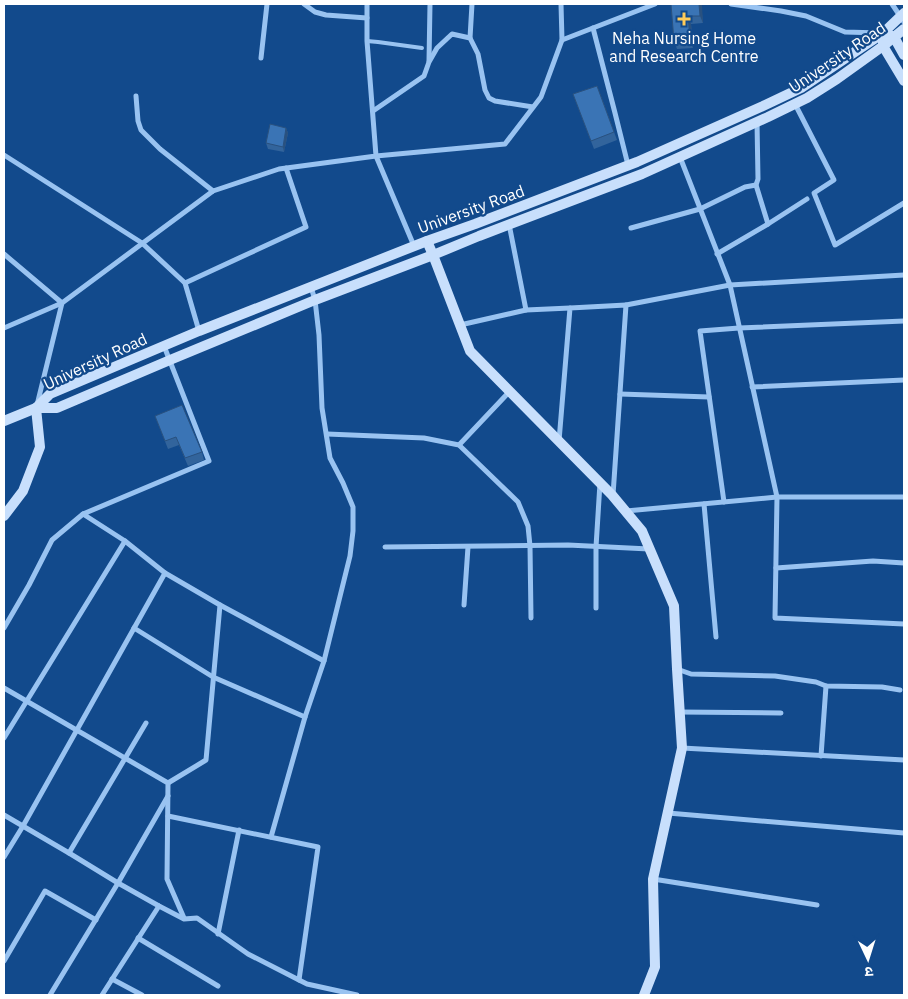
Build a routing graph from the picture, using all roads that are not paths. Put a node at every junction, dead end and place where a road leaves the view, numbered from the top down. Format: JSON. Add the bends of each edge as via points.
{"nodes":[{"id":1,"x":267,"y":4,"type":"edge"},
{"id":2,"x":304,"y":4,"type":"edge"},
{"id":3,"x":367,"y":4,"type":"edge"},
{"id":4,"x":430,"y":4,"type":"edge"},
{"id":5,"x":472,"y":4,"type":"edge"},
{"id":6,"x":561,"y":4,"type":"edge"},
{"id":7,"x":655,"y":4,"type":"edge"},
{"id":8,"x":731,"y":4,"type":"edge"},
{"id":9,"x":892,"y":4,"type":"edge"},
{"id":10,"x":903,"y":17,"type":"edge"},
{"id":11,"x":367,"y":18,"type":"junction"},
{"id":12,"x":593,"y":28,"type":"junction"},
{"id":13,"x":904,"y":29,"type":"edge"},
{"id":14,"x":883,"y":33,"type":"junction"},
{"id":15,"x":894,"y":37,"type":"junction"},
{"id":16,"x":470,"y":38,"type":"junction"},
{"id":17,"x":562,"y":40,"type":"junction"},
{"id":18,"x":367,"y":41,"type":"junction"},
{"id":19,"x":883,"y":46,"type":"junction"},
{"id":20,"x":422,"y":48,"type":"dead end"},
{"id":21,"x":904,"y":55,"type":"edge"},
{"id":22,"x":261,"y":58,"type":"dead end"},
{"id":23,"x":429,"y":62,"type":"junction"},
{"id":24,"x":904,"y":81,"type":"edge"},
{"id":25,"x":136,"y":96,"type":"dead end"},
{"id":26,"x":795,"y":104,"type":"junction"},
{"id":27,"x":533,"y":107,"type":"junction"},
{"id":28,"x":373,"y":110,"type":"junction"},
{"id":29,"x":757,"y":122,"type":"junction"},
{"id":30,"x":4,"y":155,"type":"edge"},
{"id":31,"x":376,"y":156,"type":"junction"},
{"id":32,"x":680,"y":157,"type":"junction"},
{"id":33,"x":628,"y":166,"type":"junction"},
{"id":34,"x":286,"y":168,"type":"junction"},
{"id":35,"x":756,"y":185,"type":"junction"},
{"id":36,"x":213,"y":191,"type":"junction"},
{"id":37,"x":807,"y":198,"type":"dead end"},
{"id":38,"x":904,"y":203,"type":"edge"},
{"id":39,"x":700,"y":208,"type":"junction"},
{"id":40,"x":509,"y":224,"type":"junction"},
{"id":41,"x":768,"y":224,"type":"junction"},
{"id":42,"x":631,"y":228,"type":"dead end"},
{"id":43,"x":427,"y":242,"type":"junction"},
{"id":44,"x":142,"y":243,"type":"junction"},
{"id":45,"x":414,"y":247,"type":"junction"},
{"id":46,"x":4,"y":254,"type":"edge"},
{"id":47,"x":717,"y":254,"type":"junction"},
{"id":48,"x":433,"y":255,"type":"junction"},
{"id":49,"x":904,"y":275,"type":"edge"},
{"id":50,"x":185,"y":282,"type":"junction"},
{"id":51,"x":730,"y":285,"type":"junction"},
{"id":52,"x":311,"y":287,"type":"junction"},
{"id":53,"x":315,"y":300,"type":"junction"},
{"id":54,"x":62,"y":303,"type":"junction"},
{"id":55,"x":626,"y":305,"type":"junction"},
{"id":56,"x":570,"y":308,"type":"junction"},
{"id":57,"x":526,"y":310,"type":"junction"},
{"id":58,"x":904,"y":321,"type":"edge"},
{"id":59,"x":459,"y":325,"type":"junction"},
{"id":60,"x":4,"y":328,"type":"edge"},
{"id":61,"x":739,"y":328,"type":"junction"},
{"id":62,"x":199,"y":331,"type":"junction"},
{"id":63,"x":164,"y":346,"type":"junction"},
{"id":64,"x":170,"y":360,"type":"junction"},
{"id":65,"x":904,"y":380,"type":"edge"},
{"id":66,"x":752,"y":387,"type":"junction"},
{"id":67,"x":510,"y":391,"type":"junction"},
{"id":68,"x":620,"y":394,"type":"junction"},
{"id":69,"x":709,"y":397,"type":"junction"},
{"id":70,"x":36,"y":408,"type":"junction"},
{"id":71,"x":4,"y":421,"type":"edge"},
{"id":72,"x":327,"y":434,"type":"junction"},
{"id":73,"x":559,"y":441,"type":"junction"},
{"id":74,"x":459,"y":445,"type":"junction"},
{"id":75,"x":600,"y":482,"type":"junction"},
{"id":76,"x":612,"y":495,"type":"junction"},
{"id":77,"x":904,"y":496,"type":"edge"},
{"id":78,"x":777,"y":497,"type":"junction"},
{"id":79,"x":724,"y":502,"type":"junction"},
{"id":80,"x":704,"y":504,"type":"junction"},
{"id":81,"x":626,"y":511,"type":"junction"},
{"id":82,"x":83,"y":514,"type":"junction"},
{"id":83,"x":4,"y":516,"type":"edge"},
{"id":84,"x":125,"y":541,"type":"junction"},
{"id":85,"x":468,"y":546,"type":"junction"},
{"id":86,"x":530,"y":546,"type":"junction"},
{"id":87,"x":596,"y":546,"type":"junction"},
{"id":88,"x":385,"y":548,"type":"dead end"},
{"id":89,"x":650,"y":549,"type":"junction"},
{"id":90,"x":904,"y":563,"type":"edge"},
{"id":91,"x":776,"y":568,"type":"junction"},
{"id":92,"x":165,"y":573,"type":"junction"},
{"id":93,"x":220,"y":605,"type":"junction"},
{"id":94,"x":464,"y":605,"type":"dead end"},
{"id":95,"x":596,"y":608,"type":"dead end"},
{"id":96,"x":531,"y":618,"type":"dead end"},
{"id":97,"x":904,"y":624,"type":"edge"},
{"id":98,"x":4,"y":628,"type":"edge"},
{"id":99,"x":134,"y":628,"type":"junction"},
{"id":100,"x":716,"y":637,"type":"dead end"},
{"id":101,"x":324,"y":661,"type":"junction"},
{"id":102,"x":677,"y":669,"type":"junction"},
{"id":103,"x":213,"y":677,"type":"junction"},
{"id":104,"x":826,"y":686,"type":"junction"},
{"id":105,"x":4,"y":688,"type":"edge"},
{"id":106,"x":900,"y":690,"type":"dead end"},
{"id":107,"x":26,"y":701,"type":"junction"},
{"id":108,"x":679,"y":712,"type":"junction"},
{"id":109,"x":781,"y":713,"type":"dead end"},
{"id":110,"x":304,"y":717,"type":"junction"},
{"id":111,"x":146,"y":723,"type":"dead end"},
{"id":112,"x":76,"y":730,"type":"junction"},
{"id":113,"x":4,"y":738,"type":"edge"},
{"id":114,"x":682,"y":748,"type":"junction"},
{"id":115,"x":822,"y":756,"type":"junction"},
{"id":116,"x":126,"y":758,"type":"junction"},
{"id":117,"x":904,"y":760,"type":"edge"},
{"id":118,"x":168,"y":783,"type":"junction"},
{"id":119,"x":168,"y":796,"type":"junction"},
{"id":120,"x":668,"y":813,"type":"junction"},
{"id":121,"x":4,"y":815,"type":"edge"},
{"id":122,"x":168,"y":816,"type":"junction"},
{"id":123,"x":23,"y":826,"type":"junction"},
{"id":124,"x":239,"y":830,"type":"junction"},
{"id":125,"x":904,"y":833,"type":"edge"},
{"id":126,"x":271,"y":837,"type":"junction"},
{"id":127,"x":69,"y":853,"type":"junction"},
{"id":128,"x":4,"y":857,"type":"edge"},
{"id":129,"x":653,"y":879,"type":"junction"},
{"id":130,"x":118,"y":883,"type":"junction"},
{"id":131,"x":817,"y":905,"type":"dead end"},
{"id":132,"x":159,"y":906,"type":"junction"},
{"id":133,"x":184,"y":919,"type":"junction"},
{"id":134,"x":96,"y":920,"type":"junction"},
{"id":135,"x":218,"y":934,"type":"junction"},
{"id":136,"x":138,"y":938,"type":"junction"},
{"id":137,"x":4,"y":961,"type":"edge"},
{"id":138,"x":112,"y":979,"type":"junction"},
{"id":139,"x":299,"y":980,"type":"junction"},
{"id":140,"x":218,"y":986,"type":"dead end"},
{"id":141,"x":50,"y":995,"type":"edge"},
{"id":142,"x":102,"y":995,"type":"edge"},
{"id":143,"x":142,"y":995,"type":"edge"},
{"id":144,"x":357,"y":995,"type":"edge"},
{"id":145,"x":644,"y":995,"type":"edge"}],
"edges":[{"from":1,"to":22,"type":"street"},
{"from":2,"to":11,"type":"street","via":[[315,12]]},
{"from":3,"to":11,"type":"street"},
{"from":4,"to":23,"type":"street"},
{"from":5,"to":16,"type":"street"},
{"from":6,"to":17,"type":"street"},
{"from":7,"to":12,"type":"street"},
{"from":8,"to":14,"type":"street","via":[[806,16],[845,32]]},
{"from":9,"to":10,"type":"street"},
{"from":10,"to":14,"type":"street","name":"University Road"},
{"from":11,"to":18,"type":"street"},
{"from":12,"to":17,"type":"street"},
{"from":12,"to":33,"type":"street"},
{"from":13,"to":15,"type":"street","name":"University Road"},
{"from":14,"to":15,"type":"street"},
{"from":14,"to":19,"type":"street"},
{"from":14,"to":33,"type":"street","name":"University Road","via":[[801,88]]},
{"from":15,"to":19,"type":"street","name":"University Road"},
{"from":15,"to":21,"type":"street"},
{"from":16,"to":23,"type":"street","via":[[452,34],[437,48]]},
{"from":16,"to":27,"type":"street","via":[[478,54],[488,98],[495,102]]},
{"from":17,"to":27,"type":"street","via":[[542,97]]},
{"from":18,"to":20,"type":"lane"},
{"from":18,"to":28,"type":"street"},
{"from":19,"to":24,"type":"street"},
{"from":19,"to":26,"type":"street","name":"University Road"},
{"from":23,"to":28,"type":"street","via":[[424,76]]},
{"from":25,"to":36,"type":"street","via":[[141,130]]},
{"from":26,"to":29,"type":"street","name":"University Road"},
{"from":26,"to":38,"type":"street","via":[[834,180],[814,193],[835,245]]},
{"from":27,"to":31,"type":"street","via":[[505,144]]},
{"from":28,"to":31,"type":"street"},
{"from":29,"to":32,"type":"street","name":"University Road"},
{"from":29,"to":35,"type":"street"},
{"from":30,"to":44,"type":"street"},
{"from":31,"to":34,"type":"street"},
{"from":31,"to":45,"type":"street"},
{"from":32,"to":39,"type":"street"},
{"from":32,"to":40,"type":"street","name":"University Road"},
{"from":33,"to":43,"type":"street","name":"University Road"},
{"from":34,"to":36,"type":"street"},
{"from":34,"to":50,"type":"street","via":[[306,227]]},
{"from":35,"to":39,"type":"street"},
{"from":35,"to":41,"type":"street"},
{"from":36,"to":44,"type":"street"},
{"from":37,"to":41,"type":"street"},
{"from":39,"to":42,"type":"street"},
{"from":39,"to":47,"type":"street"},
{"from":40,"to":48,"type":"street","name":"University Road"},
{"from":40,"to":57,"type":"street"},
{"from":41,"to":47,"type":"street"},
{"from":43,"to":45,"type":"street","name":"University Road"},
{"from":43,"to":48,"type":"street"},
{"from":44,"to":50,"type":"street"},
{"from":44,"to":54,"type":"street"},
{"from":45,"to":52,"type":"street","name":"University Road"},
{"from":46,"to":54,"type":"street"},
{"from":47,"to":51,"type":"street"},
{"from":48,"to":53,"type":"street","name":"University Road"},
{"from":48,"to":59,"type":"street"},
{"from":49,"to":51,"type":"street"},
{"from":50,"to":62,"type":"street"},
{"from":51,"to":55,"type":"street"},
{"from":51,"to":61,"type":"street"},
{"from":52,"to":53,"type":"street"},
{"from":52,"to":62,"type":"street","name":"University Road"},
{"from":53,"to":64,"type":"street","name":"University Road"},
{"from":53,"to":72,"type":"street","via":[[322,408]]},
{"from":54,"to":60,"type":"street"},
{"from":54,"to":70,"type":"street"},
{"from":55,"to":56,"type":"street"},
{"from":55,"to":68,"type":"street"},
{"from":56,"to":57,"type":"street"},
{"from":56,"to":73,"type":"street"},
{"from":57,"to":59,"type":"street"},
{"from":58,"to":61,"type":"street"},
{"from":59,"to":67,"type":"street","via":[[470,351]]},
{"from":61,"to":66,"type":"street"},
{"from":61,"to":69,"type":"street","via":[[700,332]]},
{"from":62,"to":63,"type":"street","name":"University Road"},
{"from":63,"to":64,"type":"street"},
{"from":63,"to":70,"type":"street","name":"University Road","via":[[50,394]]},
{"from":64,"to":70,"type":"street","name":"University Road","via":[[57,408]]},
{"from":64,"to":82,"type":"street","via":[[210,461]]},
{"from":65,"to":66,"type":"street"},
{"from":66,"to":78,"type":"street"},
{"from":67,"to":73,"type":"street"},
{"from":67,"to":74,"type":"street"},
{"from":68,"to":69,"type":"street"},
{"from":68,"to":76,"type":"street"},
{"from":69,"to":79,"type":"street"},
{"from":70,"to":71,"type":"street","name":"University Road"},
{"from":70,"to":83,"type":"street","via":[[40,447],[23,491]]},
{"from":72,"to":74,"type":"street","via":[[424,438]]},
{"from":72,"to":101,"type":"street","via":[[330,458],[353,507],[353,531],[350,556]]},
{"from":73,"to":75,"type":"street"},
{"from":74,"to":86,"type":"street","via":[[518,502],[528,526]]},
{"from":75,"to":76,"type":"street"},
{"from":75,"to":87,"type":"street"},
{"from":76,"to":81,"type":"street"},
{"from":77,"to":78,"type":"street"},
{"from":78,"to":79,"type":"street"},
{"from":78,"to":91,"type":"street"},
{"from":79,"to":80,"type":"street"},
{"from":80,"to":81,"type":"street"},
{"from":80,"to":100,"type":"street"},
{"from":81,"to":89,"type":"street","via":[[642,531]]},
{"from":82,"to":84,"type":"street"},
{"from":82,"to":98,"type":"street","via":[[52,540]]},
{"from":84,"to":92,"type":"street"},
{"from":84,"to":107,"type":"street"},
{"from":85,"to":86,"type":"street"},
{"from":85,"to":88,"type":"street"},
{"from":85,"to":94,"type":"street"},
{"from":86,"to":87,"type":"street"},
{"from":86,"to":96,"type":"street"},
{"from":87,"to":89,"type":"street"},
{"from":87,"to":95,"type":"street"},
{"from":89,"to":102,"type":"street","via":[[674,606]]},
{"from":90,"to":91,"type":"street","via":[[873,561]]},
{"from":91,"to":97,"type":"street","via":[[775,618]]},
{"from":92,"to":93,"type":"street"},
{"from":92,"to":99,"type":"street"},
{"from":93,"to":101,"type":"street"},
{"from":93,"to":103,"type":"street"},
{"from":99,"to":103,"type":"street"},
{"from":99,"to":112,"type":"street"},
{"from":101,"to":110,"type":"street"},
{"from":102,"to":104,"type":"street","via":[[691,674],[774,676]]},
{"from":102,"to":108,"type":"street"},
{"from":103,"to":110,"type":"street"},
{"from":103,"to":118,"type":"street","via":[[206,760]]},
{"from":104,"to":106,"type":"street"},
{"from":104,"to":115,"type":"street"},
{"from":105,"to":107,"type":"street"},
{"from":107,"to":112,"type":"street"},
{"from":107,"to":113,"type":"street"},
{"from":108,"to":109,"type":"street"},
{"from":108,"to":114,"type":"street"},
{"from":110,"to":126,"type":"street"},
{"from":111,"to":116,"type":"street"},
{"from":112,"to":116,"type":"street"},
{"from":112,"to":123,"type":"street"},
{"from":114,"to":115,"type":"street"},
{"from":114,"to":120,"type":"street"},
{"from":115,"to":117,"type":"street"},
{"from":116,"to":118,"type":"street"},
{"from":116,"to":127,"type":"street"},
{"from":118,"to":119,"type":"street"},
{"from":119,"to":122,"type":"street"},
{"from":119,"to":130,"type":"street"},
{"from":120,"to":125,"type":"street"},
{"from":120,"to":129,"type":"street"},
{"from":121,"to":123,"type":"street"},
{"from":122,"to":124,"type":"street"},
{"from":122,"to":133,"type":"street","via":[[167,879]]},
{"from":123,"to":127,"type":"street"},
{"from":123,"to":128,"type":"street"},
{"from":124,"to":126,"type":"street"},
{"from":124,"to":135,"type":"street"},
{"from":126,"to":139,"type":"street","via":[[318,847]]},
{"from":127,"to":130,"type":"street"},
{"from":129,"to":131,"type":"street"},
{"from":129,"to":145,"type":"street","via":[[655,967]]},
{"from":130,"to":132,"type":"street"},
{"from":130,"to":134,"type":"street"},
{"from":132,"to":133,"type":"street"},
{"from":132,"to":136,"type":"street"},
{"from":133,"to":135,"type":"street","via":[[197,918]]},
{"from":134,"to":137,"type":"street","via":[[46,891]]},
{"from":134,"to":141,"type":"street"},
{"from":135,"to":139,"type":"street","via":[[248,954]]},
{"from":136,"to":138,"type":"street"},
{"from":136,"to":140,"type":"street"},
{"from":138,"to":142,"type":"street"},
{"from":138,"to":143,"type":"street"},
{"from":139,"to":144,"type":"street"}]}
